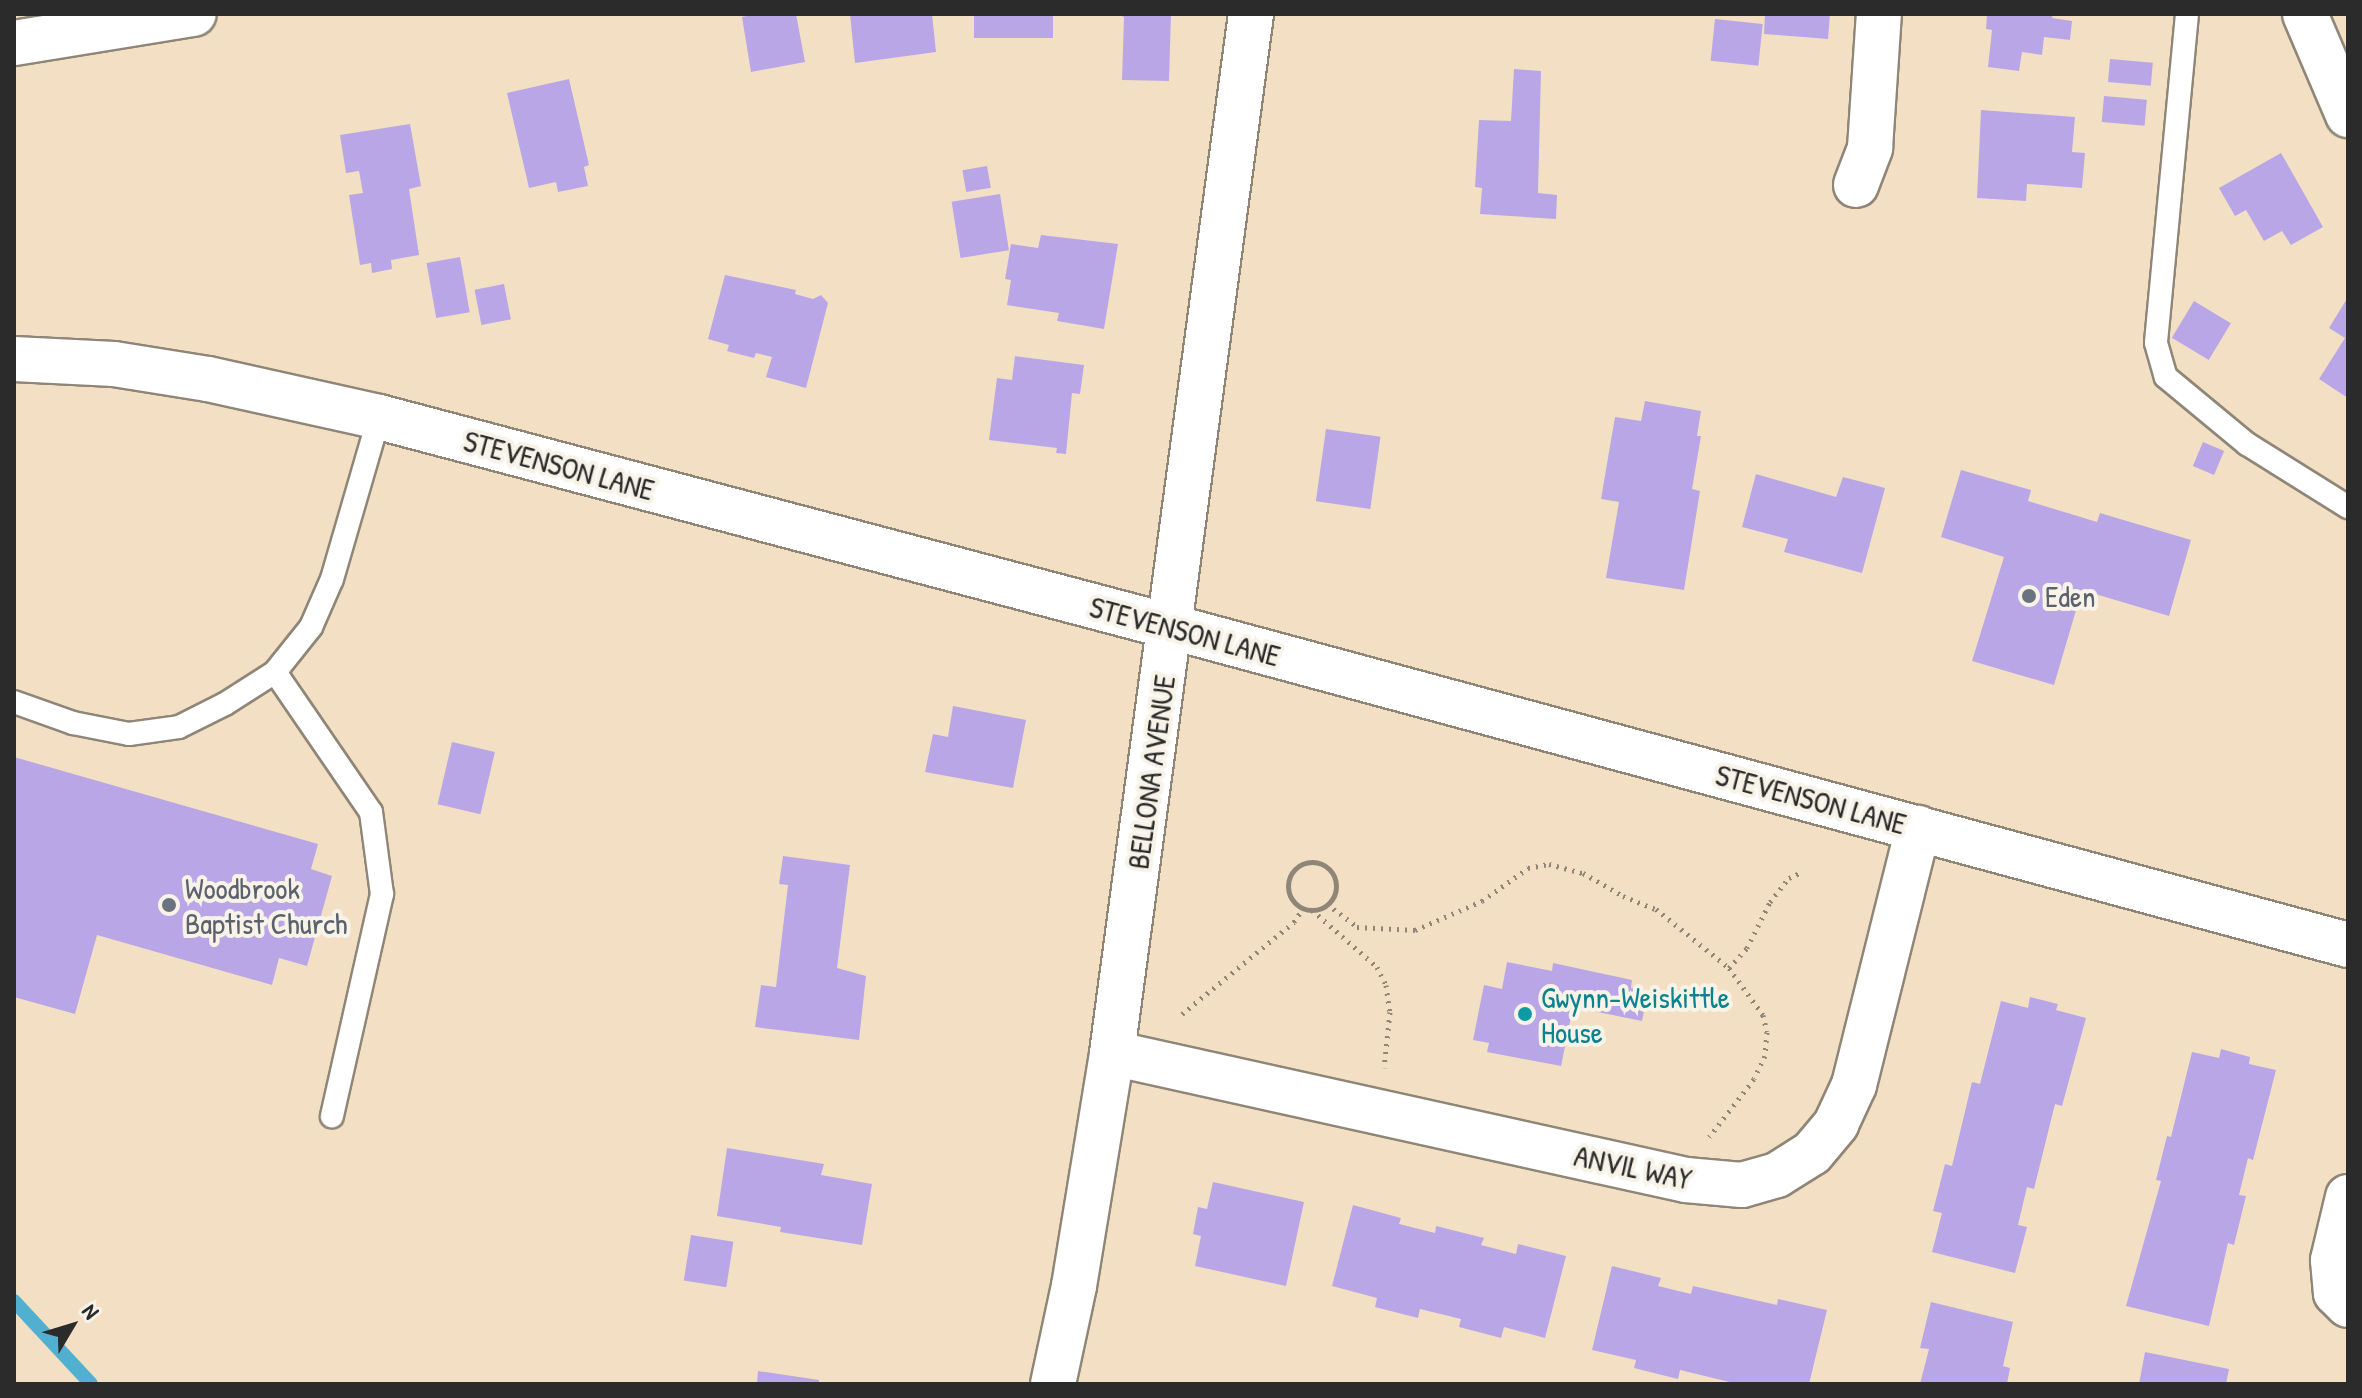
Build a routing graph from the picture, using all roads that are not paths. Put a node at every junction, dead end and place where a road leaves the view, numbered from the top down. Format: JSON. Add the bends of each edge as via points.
{"nodes":[{"id":1,"x":194,"y":14,"type":"edge"},
{"id":2,"x":1251,"y":14,"type":"edge"},
{"id":3,"x":1879,"y":14,"type":"edge"},
{"id":4,"x":2187,"y":14,"type":"edge"},
{"id":5,"x":2305,"y":14,"type":"edge"},
{"id":6,"x":14,"y":43,"type":"edge"},
{"id":7,"x":2348,"y":115,"type":"edge"},
{"id":8,"x":1856,"y":185,"type":"dead end"},
{"id":9,"x":14,"y":359,"type":"edge"},
{"id":10,"x":379,"y":417,"type":"junction"},
{"id":11,"x":2348,"y":507,"type":"edge"},
{"id":12,"x":1172,"y":627,"type":"junction"},
{"id":13,"x":275,"y":672,"type":"junction"},
{"id":14,"x":14,"y":702,"type":"edge"},
{"id":15,"x":1918,"y":828,"type":"junction"},
{"id":16,"x":2348,"y":945,"type":"edge"},
{"id":17,"x":1112,"y":1053,"type":"junction"},
{"id":18,"x":332,"y":1116,"type":"dead end"},
{"id":19,"x":2348,"y":1197,"type":"edge"},
{"id":20,"x":2348,"y":1305,"type":"edge"},
{"id":21,"x":1053,"y":1384,"type":"edge"}],
"edges":[{"from":1,"to":6,"type":"street"},
{"from":2,"to":12,"type":"street","name":"BELLONA AVENUE"},
{"from":3,"to":8,"type":"street","via":[[1870,148]]},
{"from":4,"to":11,"type":"lane","via":[[2156,343],[2166,377],[2247,444]]},
{"from":5,"to":7,"type":"street"},
{"from":9,"to":10,"type":"street","name":"STEVENSON LANE","via":[[114,364]]},
{"from":10,"to":12,"type":"street","name":"STEVENSON LANE"},
{"from":10,"to":13,"type":"lane","via":[[332,579],[311,627]]},
{"from":12,"to":15,"type":"street","name":"STEVENSON LANE"},
{"from":12,"to":17,"type":"street","name":"BELLONA AVENUE"},
{"from":13,"to":14,"type":"lane","via":[[179,727],[129,734],[73,723]]},
{"from":13,"to":18,"type":"lane","via":[[371,812],[382,894]]},
{"from":15,"to":16,"type":"street","name":"STEVENSON LANE"},
{"from":15,"to":17,"type":"street","name":"ANVIL WAY","via":[[1854,1085],[1836,1124],[1812,1153],[1777,1175],[1742,1185],[1686,1180]]},
{"from":17,"to":21,"type":"street","name":"BELLONA AVENUE"},
{"from":19,"to":20,"type":"street","via":[[2333,1260],[2336,1293]]}]}
